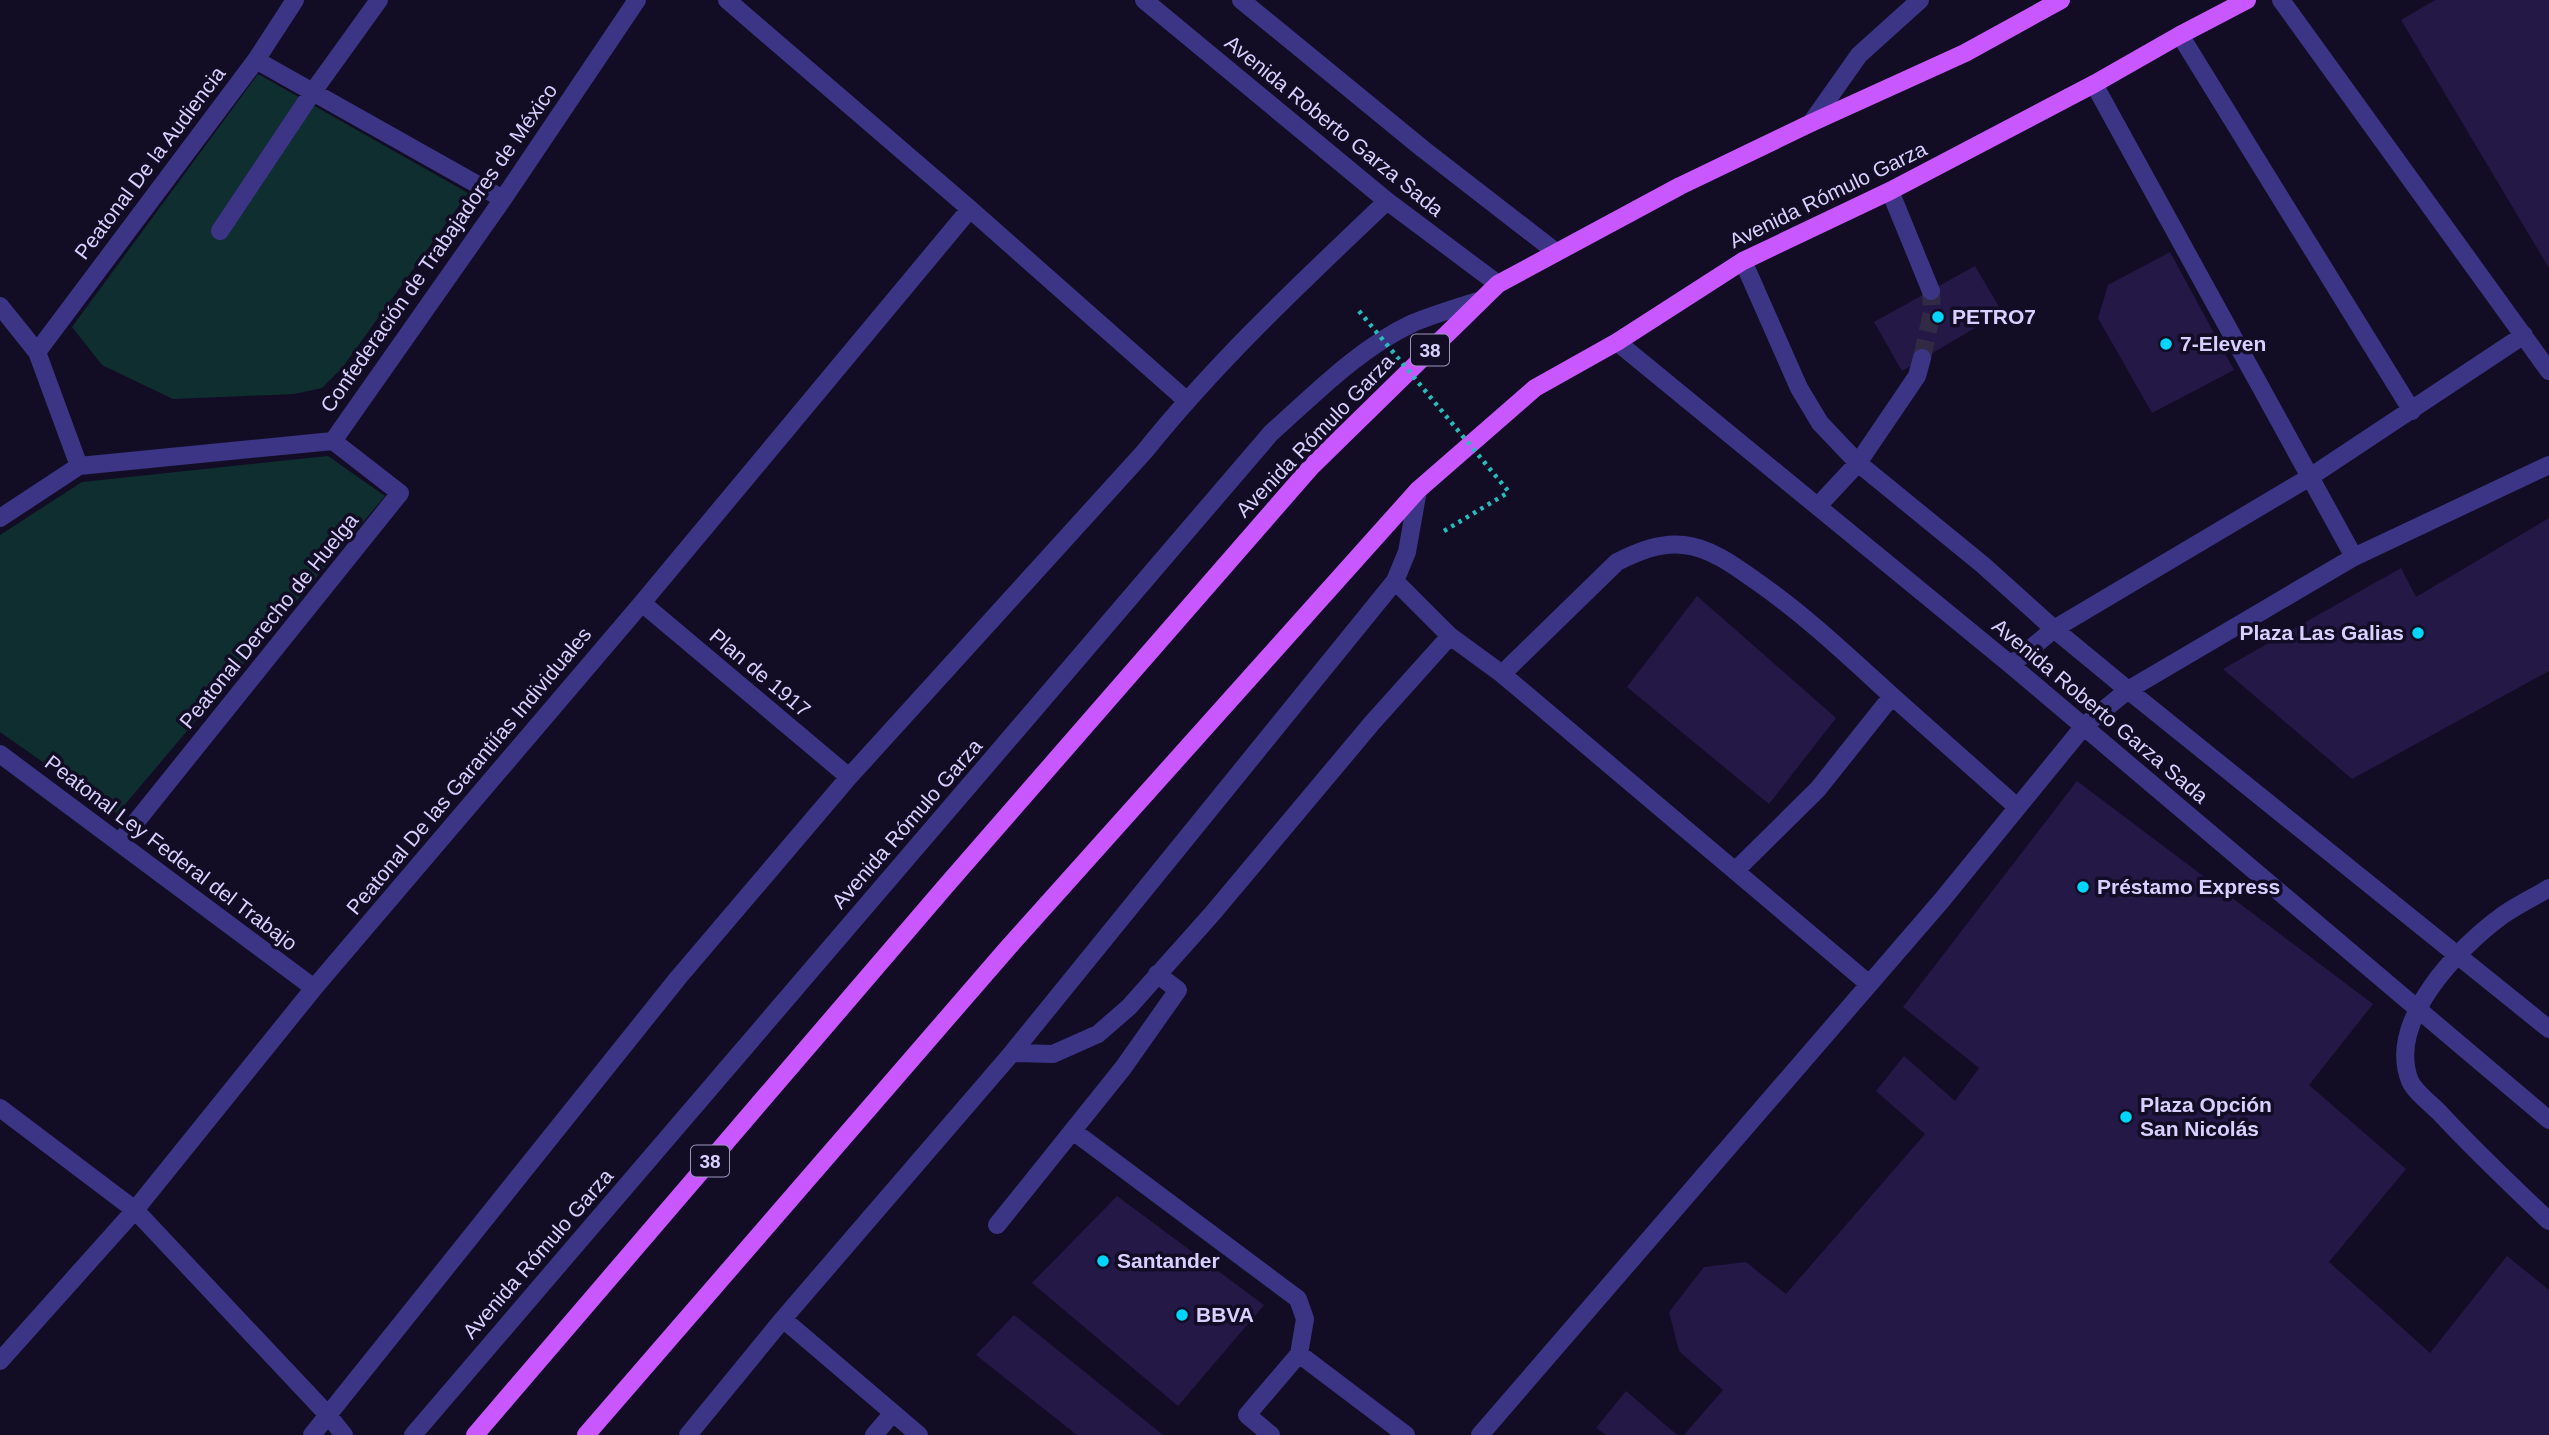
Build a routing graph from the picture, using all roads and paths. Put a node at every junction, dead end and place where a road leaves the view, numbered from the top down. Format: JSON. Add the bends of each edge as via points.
{"nodes":[{"id":1,"x":295,"y":0,"type":"edge"},
{"id":2,"x":379,"y":0,"type":"edge"},
{"id":3,"x":637,"y":0,"type":"edge"},
{"id":4,"x":727,"y":0,"type":"edge"},
{"id":5,"x":1144,"y":0,"type":"edge"},
{"id":6,"x":1241,"y":0,"type":"edge"},
{"id":7,"x":1920,"y":0,"type":"edge"},
{"id":8,"x":2061,"y":0,"type":"edge"},
{"id":9,"x":2247,"y":0,"type":"edge"},
{"id":10,"x":2281,"y":0,"type":"edge"},
{"id":11,"x":2180,"y":35,"type":"junction"},
{"id":12,"x":256,"y":60,"type":"junction"},
{"id":13,"x":2094,"y":84,"type":"junction"},
{"id":14,"x":312,"y":93,"type":"junction"},
{"id":15,"x":1811,"y":123,"type":"junction"},
{"id":16,"x":1890,"y":191,"type":"junction"},
{"id":17,"x":503,"y":199,"type":"junction"},
{"id":18,"x":1387,"y":201,"type":"junction"},
{"id":19,"x":970,"y":209,"type":"junction"},
{"id":20,"x":220,"y":231,"type":"dead end"},
{"id":21,"x":1556,"y":252,"type":"junction"},
{"id":22,"x":1743,"y":261,"type":"junction"},
{"id":23,"x":1498,"y":284,"type":"junction"},
{"id":24,"x":1931,"y":291,"type":"tunnel mouth"},
{"id":25,"x":1481,"y":300,"type":"junction"},
{"id":26,"x":0,"y":306,"type":"edge"},
{"id":27,"x":1359,"y":311,"type":"dead end"},
{"id":28,"x":2524,"y":335,"type":"junction"},
{"id":29,"x":1618,"y":342,"type":"junction"},
{"id":30,"x":37,"y":352,"type":"junction"},
{"id":31,"x":1922,"y":358,"type":"tunnel mouth"},
{"id":32,"x":2549,"y":371,"type":"edge"},
{"id":33,"x":1186,"y":400,"type":"junction"},
{"id":34,"x":2412,"y":411,"type":"junction"},
{"id":35,"x":333,"y":441,"type":"junction"},
{"id":36,"x":1858,"y":463,"type":"junction"},
{"id":37,"x":2549,"y":465,"type":"edge"},
{"id":38,"x":79,"y":466,"type":"junction"},
{"id":39,"x":2310,"y":477,"type":"junction"},
{"id":40,"x":1418,"y":490,"type":"junction"},
{"id":41,"x":1818,"y":506,"type":"junction"},
{"id":42,"x":0,"y":518,"type":"edge"},
{"id":43,"x":1407,"y":552,"type":"junction"},
{"id":44,"x":2354,"y":557,"type":"junction"},
{"id":45,"x":1395,"y":581,"type":"junction"},
{"id":46,"x":642,"y":603,"type":"junction"},
{"id":47,"x":2054,"y":629,"type":"junction"},
{"id":48,"x":1450,"y":636,"type":"junction"},
{"id":49,"x":2011,"y":665,"type":"junction"},
{"id":50,"x":1502,"y":674,"type":"junction"},
{"id":51,"x":2127,"y":690,"type":"junction"},
{"id":52,"x":1892,"y":696,"type":"junction"},
{"id":53,"x":2084,"y":726,"type":"junction"},
{"id":54,"x":0,"y":754,"type":"edge"},
{"id":55,"x":849,"y":777,"type":"junction"},
{"id":56,"x":2017,"y":807,"type":"junction"},
{"id":57,"x":119,"y":843,"type":"junction"},
{"id":58,"x":1735,"y":872,"type":"junction"},
{"id":59,"x":2549,"y":888,"type":"edge"},
{"id":60,"x":2458,"y":954,"type":"junction"},
{"id":61,"x":1157,"y":974,"type":"junction"},
{"id":62,"x":1869,"y":984,"type":"junction"},
{"id":63,"x":314,"y":988,"type":"junction"},
{"id":64,"x":2418,"y":1008,"type":"junction"},
{"id":65,"x":2549,"y":1029,"type":"edge"},
{"id":66,"x":1012,"y":1053,"type":"junction"},
{"id":67,"x":0,"y":1108,"type":"edge"},
{"id":68,"x":2549,"y":1120,"type":"edge"},
{"id":69,"x":1073,"y":1131,"type":"junction"},
{"id":70,"x":135,"y":1210,"type":"junction"},
{"id":71,"x":2549,"y":1221,"type":"edge"},
{"id":72,"x":997,"y":1225,"type":"dead end"},
{"id":73,"x":783,"y":1318,"type":"junction"},
{"id":74,"x":1298,"y":1354,"type":"junction"},
{"id":75,"x":0,"y":1361,"type":"edge"},
{"id":76,"x":892,"y":1414,"type":"junction"},
{"id":77,"x":328,"y":1415,"type":"junction"},
{"id":78,"x":312,"y":1435,"type":"edge"},
{"id":79,"x":344,"y":1435,"type":"edge"},
{"id":80,"x":413,"y":1435,"type":"edge"},
{"id":81,"x":475,"y":1435,"type":"edge"},
{"id":82,"x":586,"y":1435,"type":"edge"},
{"id":83,"x":688,"y":1435,"type":"edge"},
{"id":84,"x":874,"y":1435,"type":"edge"},
{"id":85,"x":919,"y":1435,"type":"edge"},
{"id":86,"x":1271,"y":1435,"type":"edge"},
{"id":87,"x":1406,"y":1435,"type":"edge"},
{"id":88,"x":1480,"y":1435,"type":"edge"}],
"edges":[{"from":1,"to":12,"type":"street","name":"Peatonal De la Audiencia"},
{"from":2,"to":14,"type":"street"},
{"from":3,"to":17,"type":"street","name":"Confederación de Trabajadores de México"},
{"from":4,"to":19,"type":"street"},
{"from":5,"to":18,"type":"street","name":"Avenida Roberto Garza Sada"},
{"from":6,"to":21,"type":"street","name":"Avenida Roberto Garza Sada"},
{"from":7,"to":15,"type":"street","name":"Avenida Rómulo Garza","via":[[1859,55]]},
{"from":8,"to":15,"type":"main road","name":"Avenida Rómulo Garza","number":"38","via":[[1965,53]]},
{"from":9,"to":11,"type":"main road","name":"Avenida Rómulo Garza"},
{"from":10,"to":28,"type":"street"},
{"from":11,"to":13,"type":"main road","name":"Avenida Rómulo Garza"},
{"from":11,"to":34,"type":"street"},
{"from":12,"to":14,"type":"street"},
{"from":12,"to":30,"type":"street","name":"Peatonal De la Audiencia"},
{"from":13,"to":16,"type":"main road","name":"Avenida Rómulo Garza"},
{"from":13,"to":39,"type":"street"},
{"from":14,"to":17,"type":"street"},
{"from":14,"to":20,"type":"street"},
{"from":15,"to":21,"type":"main road","name":"Avenida Rómulo Garza","number":"38"},
{"from":16,"to":22,"type":"main road","name":"Avenida Rómulo Garza"},
{"from":16,"to":24,"type":"street"},
{"from":17,"to":35,"type":"street","name":"Confederación de Trabajadores de México"},
{"from":18,"to":23,"type":"street","name":"Avenida Roberto Garza Sada"},
{"from":18,"to":33,"type":"street"},
{"from":19,"to":33,"type":"street"},
{"from":19,"to":46,"type":"street","name":"Peatonal De las Garantiías Individuales"},
{"from":21,"to":23,"type":"main road","name":"Avenida Rómulo Garza","number":"38"},
{"from":22,"to":29,"type":"main road","name":"Avenida Rómulo Garza"},
{"from":22,"to":36,"type":"street","name":"Avenida Roberto Garza Sada","via":[[1799,388],[1820,423]]},
{"from":23,"to":25,"type":"main road","name":"Avenida Rómulo Garza","number":"38"},
{"from":25,"to":80,"type":"street","name":"Avenida Rómulo Garza","via":[[1413,323],[1368,349],[1271,433]]},
{"from":25,"to":81,"type":"main road","name":"Avenida Rómulo Garza","number":"38","via":[[1311,467]]},
{"from":26,"to":30,"type":"street"},
{"from":27,"to":43,"type":"path","bridge":true,"via":[[1509,492]]},
{"from":28,"to":32,"type":"street"},
{"from":28,"to":34,"type":"street"},
{"from":29,"to":40,"type":"main road","name":"Avenida Rómulo Garza","via":[[1535,388]]},
{"from":29,"to":41,"type":"street","name":"Avenida Roberto Garza Sada"},
{"from":30,"to":38,"type":"street"},
{"from":31,"to":36,"type":"street","via":[[1917,376]]},
{"from":33,"to":55,"type":"street","via":[[1146,451]]},
{"from":34,"to":39,"type":"street"},
{"from":35,"to":38,"type":"street","name":"Confederación de Trabajadores de México"},
{"from":35,"to":57,"type":"street","name":"Peatonal Derecho de Huelga","via":[[400,493]]},
{"from":36,"to":41,"type":"street"},
{"from":36,"to":47,"type":"street","name":"Avenida Roberto Garza Sada"},
{"from":37,"to":44,"type":"street"},
{"from":38,"to":42,"type":"street","name":"Confederación de Trabajadores de México"},
{"from":39,"to":44,"type":"street"},
{"from":39,"to":47,"type":"street"},
{"from":40,"to":43,"type":"street"},
{"from":40,"to":82,"type":"main road","name":"Avenida Rómulo Garza","via":[[1006,950]]},
{"from":41,"to":49,"type":"street","name":"Avenida Roberto Garza Sada"},
{"from":43,"to":45,"type":"street"},
{"from":44,"to":51,"type":"street"},
{"from":45,"to":48,"type":"street"},
{"from":45,"to":66,"type":"street"},
{"from":46,"to":55,"type":"street","name":"Plan de 1917"},
{"from":46,"to":63,"type":"street","name":"Peatonal De las Garantiías Individuales"},
{"from":47,"to":49,"type":"street"},
{"from":47,"to":51,"type":"street","name":"Avenida Roberto Garza Sada"},
{"from":48,"to":50,"type":"street"},
{"from":48,"to":61,"type":"street"},
{"from":49,"to":53,"type":"street","name":"Avenida Roberto Garza Sada"},
{"from":50,"to":52,"type":"street","via":[[1617,562],[1639,551],[1684,545],[1711,552],[1798,610]]},
{"from":50,"to":58,"type":"street"},
{"from":51,"to":53,"type":"street"},
{"from":51,"to":60,"type":"street","name":"Avenida Roberto Garza Sada"},
{"from":52,"to":56,"type":"street"},
{"from":52,"to":58,"type":"street","via":[[1818,789]]},
{"from":53,"to":56,"type":"street"},
{"from":53,"to":64,"type":"street","name":"Avenida Roberto Garza Sada"},
{"from":54,"to":57,"type":"street","name":"Peatonal Ley Federal del Trabajo"},
{"from":55,"to":77,"type":"street","via":[[678,978]]},
{"from":56,"to":62,"type":"street"},
{"from":57,"to":63,"type":"street","name":"Peatonal Ley Federal del Trabajo"},
{"from":58,"to":62,"type":"street"},
{"from":59,"to":60,"type":"street","via":[[2503,915]]},
{"from":60,"to":64,"type":"street"},
{"from":60,"to":65,"type":"street","name":"Avenida Roberto Garza Sada"},
{"from":61,"to":66,"type":"street","via":[[1098,1034],[1053,1054]]},
{"from":61,"to":69,"type":"street","via":[[1178,990]]},
{"from":62,"to":88,"type":"street"},
{"from":63,"to":70,"type":"street","name":"Peatonal De las Garantiías Individuales"},
{"from":64,"to":68,"type":"street","name":"Avenida Roberto Garza Sada"},
{"from":64,"to":71,"type":"street","via":[[2406,1036],[2405,1062],[2411,1083]]},
{"from":66,"to":73,"type":"street"},
{"from":67,"to":70,"type":"street"},
{"from":69,"to":72,"type":"street"},
{"from":69,"to":74,"type":"street","via":[[1298,1298],[1305,1319]]},
{"from":70,"to":75,"type":"street","name":"Peatonal De las Garantiías Individuales"},
{"from":70,"to":77,"type":"street"},
{"from":73,"to":76,"type":"street"},
{"from":73,"to":83,"type":"street"},
{"from":74,"to":86,"type":"street","via":[[1247,1415]]},
{"from":74,"to":87,"type":"street"},
{"from":76,"to":84,"type":"street"},
{"from":76,"to":85,"type":"street"},
{"from":77,"to":78,"type":"street"},
{"from":77,"to":79,"type":"street"}]}
